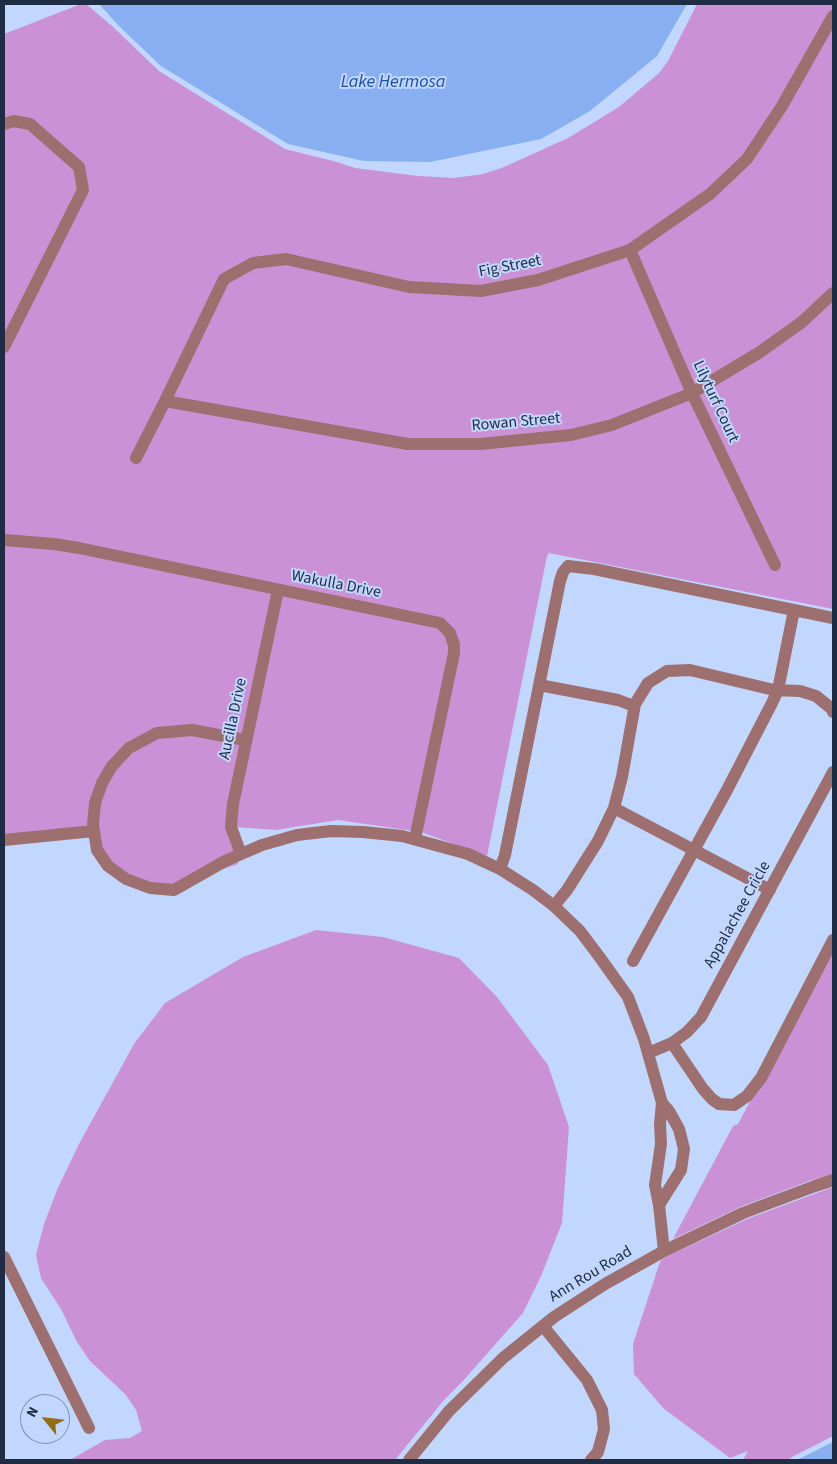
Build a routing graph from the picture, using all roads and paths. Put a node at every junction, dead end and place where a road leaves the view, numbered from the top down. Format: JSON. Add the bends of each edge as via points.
{"nodes":[{"id":1,"x":833,"y":16,"type":"edge"},
{"id":2,"x":4,"y":124,"type":"edge"},
{"id":3,"x":630,"y":250,"type":"junction"},
{"id":4,"x":833,"y":293,"type":"edge"},
{"id":5,"x":4,"y":346,"type":"edge"},
{"id":6,"x":692,"y":392,"type":"junction"},
{"id":7,"x":165,"y":402,"type":"junction"},
{"id":8,"x":136,"y":458,"type":"dead end"},
{"id":9,"x":4,"y":540,"type":"edge"},
{"id":10,"x":775,"y":565,"type":"dead end"},
{"id":11,"x":278,"y":590,"type":"junction"},
{"id":12,"x":794,"y":610,"type":"junction"},
{"id":13,"x":833,"y":618,"type":"edge"},
{"id":14,"x":539,"y":685,"type":"junction"},
{"id":15,"x":778,"y":690,"type":"junction"},
{"id":16,"x":634,"y":706,"type":"junction"},
{"id":17,"x":833,"y":712,"type":"edge"},
{"id":18,"x":246,"y":740,"type":"junction"},
{"id":19,"x":833,"y":772,"type":"edge"},
{"id":20,"x":614,"y":808,"type":"junction"},
{"id":21,"x":94,"y":831,"type":"junction"},
{"id":22,"x":415,"y":839,"type":"junction"},
{"id":23,"x":4,"y":840,"type":"edge"},
{"id":24,"x":693,"y":851,"type":"junction"},
{"id":25,"x":241,"y":854,"type":"junction"},
{"id":26,"x":500,"y":869,"type":"junction"},
{"id":27,"x":770,"y":890,"type":"junction"},
{"id":28,"x":554,"y":906,"type":"junction"},
{"id":29,"x":833,"y":940,"type":"edge"},
{"id":30,"x":634,"y":961,"type":"dead end"},
{"id":31,"x":672,"y":1043,"type":"junction"},
{"id":32,"x":648,"y":1053,"type":"junction"},
{"id":33,"x":662,"y":1103,"type":"junction"},
{"id":34,"x":681,"y":1138,"type":"junction"},
{"id":35,"x":661,"y":1140,"type":"junction"},
{"id":36,"x":833,"y":1180,"type":"edge"},
{"id":37,"x":659,"y":1205,"type":"junction"},
{"id":38,"x":664,"y":1251,"type":"junction"},
{"id":39,"x":4,"y":1257,"type":"edge"},
{"id":40,"x":544,"y":1326,"type":"junction"},
{"id":41,"x":89,"y":1428,"type":"dead end"},
{"id":42,"x":409,"y":1460,"type":"edge"},
{"id":43,"x":591,"y":1460,"type":"edge"}],
"edges":[{"from":1,"to":3,"type":"street","name":"Fig Street","via":[[782,106],[747,159],[710,194]]},
{"from":2,"to":5,"type":"street","via":[[14,121],[30,124],[79,167],[83,190]]},
{"from":3,"to":6,"type":"street","name":"Lilyturf Court"},
{"from":3,"to":7,"type":"street","name":"Fig Street","via":[[538,280],[481,291],[409,287],[286,259],[253,263],[224,279]]},
{"from":4,"to":6,"type":"street","name":"Rowan Street","via":[[802,322],[760,352]]},
{"from":6,"to":7,"type":"street","name":"Rowan Street","via":[[612,425],[571,435],[480,444],[408,444]]},
{"from":6,"to":10,"type":"street","name":"Lilyturf Court"},
{"from":7,"to":8,"type":"street","name":"Fig Street"},
{"from":9,"to":11,"type":"street","name":"Wakulla Drive","via":[[79,548]]},
{"from":11,"to":18,"type":"street","name":"Aucilla Drive"},
{"from":11,"to":22,"type":"street","name":"Wakulla Drive","via":[[434,620],[450,633],[454,653]]},
{"from":12,"to":13,"type":"street"},
{"from":12,"to":14,"type":"street","via":[[568,566],[560,581]]},
{"from":12,"to":15,"type":"street"},
{"from":14,"to":16,"type":"street"},
{"from":14,"to":26,"type":"street"},
{"from":15,"to":16,"type":"street","via":[[690,670],[667,671],[648,683]]},
{"from":15,"to":17,"type":"street","via":[[816,696]]},
{"from":15,"to":24,"type":"street"},
{"from":16,"to":20,"type":"street"},
{"from":18,"to":21,"type":"street","via":[[192,730],[157,733],[129,748],[102,783],[95,803]]},
{"from":18,"to":25,"type":"street","name":"Aucilla Drive","via":[[233,804],[232,827]]},
{"from":19,"to":27,"type":"street","name":"Appalachee Cricle"},
{"from":20,"to":24,"type":"street"},
{"from":20,"to":28,"type":"street","via":[[598,841]]},
{"from":21,"to":23,"type":"street"},
{"from":21,"to":25,"type":"street","via":[[97,850],[108,866],[126,879],[150,888],[174,890]]},
{"from":22,"to":25,"type":"street","via":[[331,831],[297,835]]},
{"from":22,"to":26,"type":"street","via":[[468,854]]},
{"from":24,"to":27,"type":"street"},
{"from":24,"to":30,"type":"street"},
{"from":26,"to":28,"type":"street"},
{"from":27,"to":31,"type":"street","name":"Appalachee Cricle","via":[[701,1017]]},
{"from":28,"to":32,"type":"street","via":[[580,931],[628,996]]},
{"from":29,"to":31,"type":"street","via":[[761,1078],[747,1096],[734,1105],[719,1104],[712,1099]]},
{"from":31,"to":32,"type":"street","name":"Appalachee Cricle"},
{"from":32,"to":33,"type":"street"},
{"from":33,"to":34,"type":"street","via":[[679,1128]]},
{"from":33,"to":35,"type":"street"},
{"from":34,"to":35,"type":"street"},
{"from":34,"to":37,"type":"street","via":[[684,1149],[681,1170]]},
{"from":35,"to":37,"type":"street","via":[[655,1185]]},
{"from":36,"to":38,"type":"street","name":"Ann Rou Road","via":[[743,1213]]},
{"from":37,"to":38,"type":"street"},
{"from":38,"to":40,"type":"street","name":"Ann Rou Road","via":[[606,1284]]},
{"from":39,"to":41,"type":"street"},
{"from":40,"to":42,"type":"street","name":"Ann Rou Road","via":[[503,1358],[449,1412]]},
{"from":40,"to":43,"type":"street","via":[[587,1380],[602,1410],[604,1429],[598,1452]]}]}
